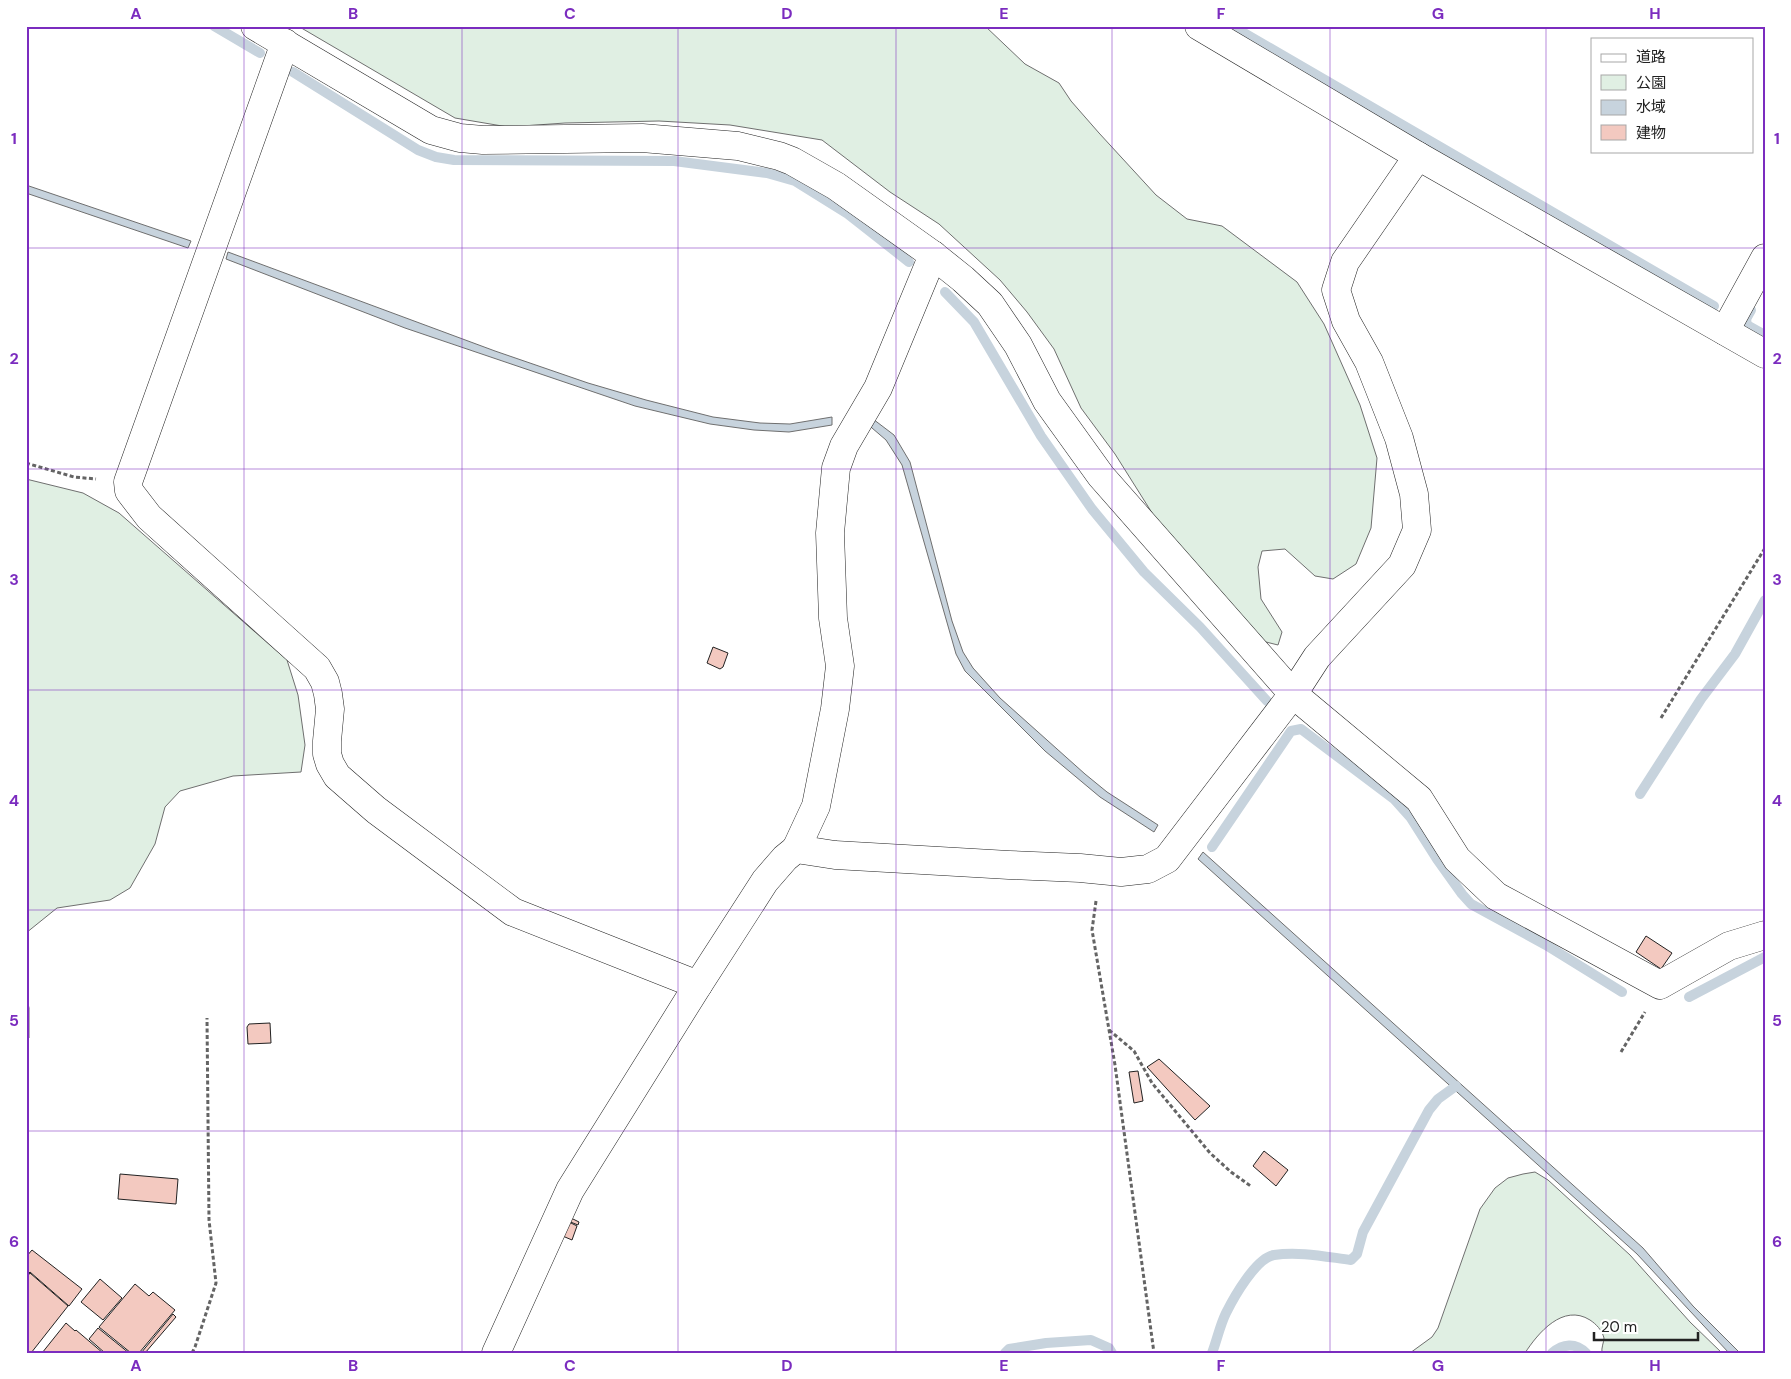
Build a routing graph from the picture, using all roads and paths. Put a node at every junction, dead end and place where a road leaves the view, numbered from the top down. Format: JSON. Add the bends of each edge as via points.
{"nodes":[{"id":1,"x":255,"y":26,"type":"edge"},
{"id":2,"x":1199,"y":26,"type":"edge"},
{"id":3,"x":286,"y":43,"type":"junction"},
{"id":4,"x":1418,"y":156,"type":"junction"},
{"id":5,"x":933,"y":256,"type":"junction"},
{"id":6,"x":1765,"y":258,"type":"edge"},
{"id":7,"x":1725,"y":331,"type":"junction"},
{"id":8,"x":1765,"y":354,"type":"edge"},
{"id":9,"x":26,"y":463,"type":"edge"},
{"id":10,"x":128,"y":482,"type":"junction"},
{"id":11,"x":1765,"y":548,"type":"edge"},
{"id":12,"x":1294,"y":694,"type":"junction"},
{"id":13,"x":1661,"y":718,"type":"dead end"},
{"id":14,"x":796,"y":849,"type":"junction"},
{"id":15,"x":1106,"y":871,"type":"junction"},
{"id":16,"x":1765,"y":935,"type":"edge"},
{"id":17,"x":698,"y":985,"type":"junction"},
{"id":18,"x":1660,"y":985,"type":"junction"},
{"id":19,"x":206,"y":1018,"type":"dead end"},
{"id":20,"x":1109,"y":1030,"type":"junction"},
{"id":21,"x":1620,"y":1052,"type":"dead end"},
{"id":22,"x":1252,"y":1187,"type":"dead end"},
{"id":23,"x":192,"y":1353,"type":"edge"},
{"id":24,"x":496,"y":1353,"type":"edge"},
{"id":25,"x":1154,"y":1353,"type":"edge"}],
"edges":[{"from":1,"to":3,"type":"street"},
{"from":2,"to":4,"type":"street"},
{"from":3,"to":5,"type":"street","via":[[431,130],[446,135],[483,140],[642,138],[738,146],[779,156],[836,186]]},
{"from":3,"to":10,"type":"street"},
{"from":4,"to":7,"type":"street"},
{"from":4,"to":12,"type":"street","via":[[1345,262],[1336,290],[1346,322],[1369,362],[1399,438],[1414,494],[1417,530],[1402,565],[1317,656]]},
{"from":5,"to":12,"type":"street","via":[[990,304],[1018,345],[1047,401],[1101,476]]},
{"from":5,"to":14,"type":"street","via":[[878,388],[844,446],[836,468],[830,533],[833,618],[840,666],[816,806]]},
{"from":6,"to":7,"type":"street"},
{"from":7,"to":8,"type":"street"},
{"from":9,"to":10,"type":"path","via":[[74,477]]},
{"from":10,"to":17,"type":"street","via":[[129,491],[149,516],[316,668],[326,682],[328,694],[330,764],[337,776],[369,805],[513,912]]},
{"from":11,"to":13,"type":"path"},
{"from":12,"to":15,"type":"street","via":[[1167,859],[1148,869]]},
{"from":12,"to":18,"type":"street","via":[[1419,799],[1458,858],[1496,896]]},
{"from":14,"to":15,"type":"street","via":[[835,855]]},
{"from":14,"to":17,"type":"street","via":[[765,882]]},
{"from":15,"to":20,"type":"path","via":[[1092,930]]},
{"from":16,"to":18,"type":"street","via":[[1729,946]]},
{"from":17,"to":24,"type":"street","via":[[570,1190]]},
{"from":18,"to":21,"type":"path"},
{"from":19,"to":23,"type":"path","via":[[209,1220],[216,1283]]},
{"from":20,"to":22,"type":"path","via":[[1134,1051],[1152,1083],[1210,1153]]},
{"from":20,"to":25,"type":"path"}]}
